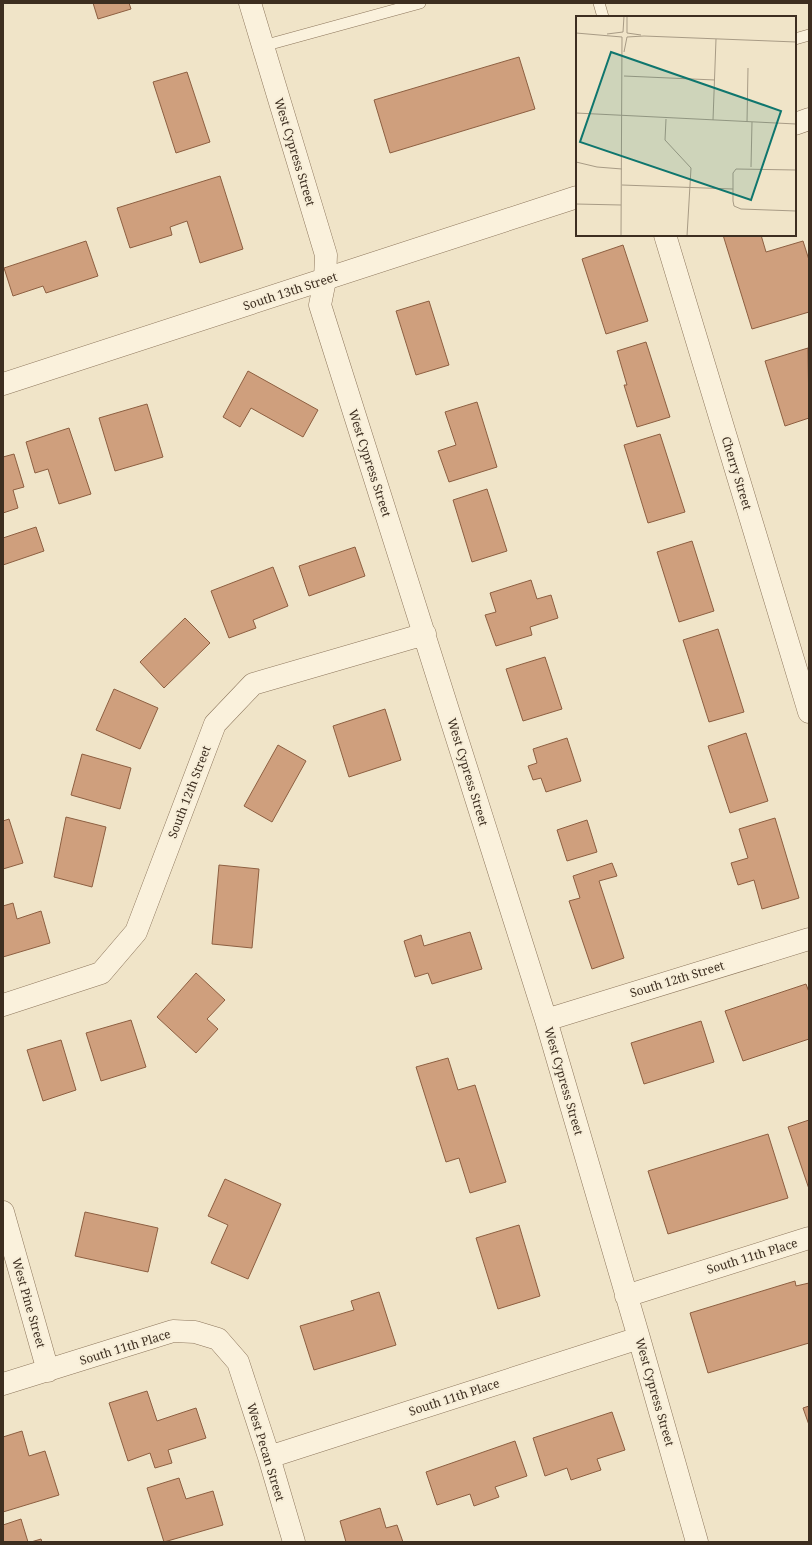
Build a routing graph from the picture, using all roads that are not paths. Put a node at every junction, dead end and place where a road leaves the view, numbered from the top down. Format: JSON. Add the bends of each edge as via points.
{"nodes":[{"id":1,"x":250,"y":3,"type":"edge"},
{"id":2,"x":420,"y":3,"type":"edge"},
{"id":3,"x":599,"y":3,"type":"edge"},
{"id":4,"x":603,"y":16,"type":"edge"},
{"id":5,"x":809,"y":35,"type":"edge"},
{"id":6,"x":796,"y":39,"type":"edge"},
{"id":7,"x":263,"y":46,"type":"junction"},
{"id":8,"x":809,"y":119,"type":"edge"},
{"id":9,"x":796,"y":124,"type":"edge"},
{"id":10,"x":576,"y":197,"type":"edge"},
{"id":11,"x":665,"y":236,"type":"edge"},
{"id":12,"x":325,"y":280,"type":"junction"},
{"id":13,"x":3,"y":384,"type":"edge"},
{"id":14,"x":425,"y":634,"type":"junction"},
{"id":15,"x":809,"y":712,"type":"edge"},
{"id":16,"x":809,"y":939,"type":"edge"},
{"id":17,"x":3,"y":1005,"type":"edge"},
{"id":18,"x":546,"y":1020,"type":"junction"},
{"id":19,"x":3,"y":1212,"type":"edge"},
{"id":20,"x":809,"y":1238,"type":"edge"},
{"id":21,"x":626,"y":1296,"type":"junction"},
{"id":22,"x":639,"y":1338,"type":"junction"},
{"id":23,"x":238,"y":1362,"type":"joint"},
{"id":24,"x":48,"y":1371,"type":"junction"},
{"id":25,"x":3,"y":1384,"type":"edge"},
{"id":26,"x":269,"y":1457,"type":"junction"},
{"id":27,"x":294,"y":1542,"type":"edge"},
{"id":28,"x":697,"y":1542,"type":"edge"}],
"edges":[{"from":1,"to":7,"type":"street","name":"West Cypress Street"},
{"from":2,"to":7,"type":"lane"},
{"from":3,"to":4,"type":"lane"},
{"from":5,"to":6,"type":"lane"},
{"from":7,"to":12,"type":"street","name":"West Cypress Street","via":[[326,255]]},
{"from":8,"to":9,"type":"street"},
{"from":10,"to":12,"type":"street","name":"South 13th Street"},
{"from":11,"to":15,"type":"street","name":"Cherry Street"},
{"from":12,"to":13,"type":"street","name":"South 13th Street"},
{"from":12,"to":14,"type":"street","name":"West Cypress Street","via":[[320,305]]},
{"from":14,"to":17,"type":"street","name":"South 12th Street","via":[[252,684],[216,724],[136,932],[101,973]]},
{"from":14,"to":18,"type":"street","name":"West Cypress Street"},
{"from":16,"to":18,"type":"street","name":"South 12th Street"},
{"from":18,"to":21,"type":"street","name":"West Cypress Street"},
{"from":19,"to":24,"type":"street","name":"West Pine Street"},
{"from":20,"to":21,"type":"street","name":"South 11th Place"},
{"from":21,"to":22,"type":"street","name":"West Cypress Street"},
{"from":22,"to":26,"type":"street","name":"South 11th Place"},
{"from":22,"to":28,"type":"street","name":"West Cypress Street"},
{"from":23,"to":24,"type":"street","name":"South 11th Place","via":[[218,1339],[194,1332],[173,1331]]},
{"from":23,"to":26,"type":"street","name":"West Pecan Street"},
{"from":24,"to":25,"type":"street","name":"South 11th Place"},
{"from":26,"to":27,"type":"street","name":"West Pecan Street"}]}
